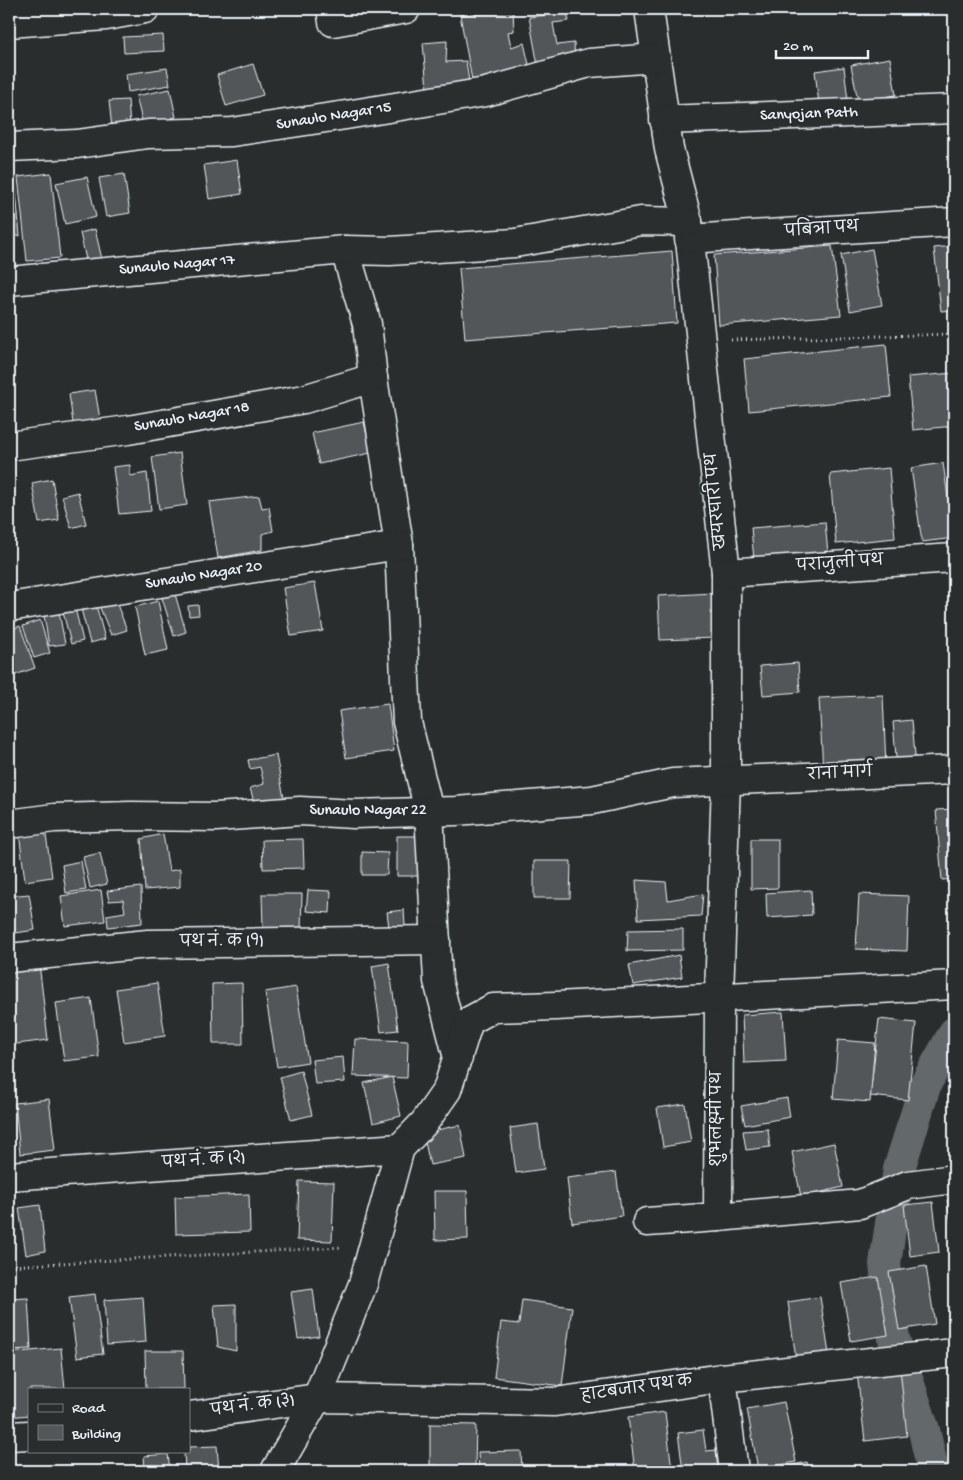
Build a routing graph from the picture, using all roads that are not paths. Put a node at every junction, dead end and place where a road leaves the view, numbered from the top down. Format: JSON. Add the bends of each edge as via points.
{"nodes":[{"id":1,"x":145,"y":9,"type":"edge"},
{"id":2,"x":331,"y":9,"type":"edge"},
{"id":3,"x":406,"y":9,"type":"edge"},
{"id":4,"x":648,"y":9,"type":"edge"},
{"id":5,"x":9,"y":23,"type":"edge"},
{"id":6,"x":656,"y":58,"type":"junction"},
{"id":7,"x":954,"y":109,"type":"edge"},
{"id":8,"x":664,"y":120,"type":"junction"},
{"id":9,"x":9,"y":148,"type":"edge"},
{"id":10,"x":954,"y":222,"type":"edge"},
{"id":11,"x":688,"y":231,"type":"junction"},
{"id":12,"x":345,"y":250,"type":"junction"},
{"id":13,"x":9,"y":281,"type":"edge"},
{"id":14,"x":373,"y":378,"type":"junction"},
{"id":15,"x":9,"y":446,"type":"edge"},
{"id":16,"x":399,"y":545,"type":"junction"},
{"id":17,"x":954,"y":558,"type":"edge"},
{"id":18,"x":726,"y":573,"type":"junction"},
{"id":19,"x":9,"y":607,"type":"edge"},
{"id":20,"x":954,"y":770,"type":"edge"},
{"id":21,"x":726,"y":780,"type":"junction"},
{"id":22,"x":430,"y":812,"type":"junction"},
{"id":23,"x":9,"y":824,"type":"edge"},
{"id":24,"x":436,"y":940,"type":"junction"},
{"id":25,"x":9,"y":958,"type":"edge"},
{"id":26,"x":954,"y":985,"type":"edge"},
{"id":27,"x":719,"y":997,"type":"junction"},
{"id":28,"x":458,"y":1058,"type":"junction"},
{"id":29,"x":400,"y":1148,"type":"junction"},
{"id":30,"x":9,"y":1176,"type":"edge"},
{"id":31,"x":954,"y":1179,"type":"edge"},
{"id":32,"x":718,"y":1218,"type":"junction"},
{"id":33,"x":647,"y":1222,"type":"dead end"},
{"id":34,"x":954,"y":1352,"type":"edge"},
{"id":35,"x":722,"y":1378,"type":"junction"},
{"id":36,"x":317,"y":1398,"type":"junction"},
{"id":37,"x":190,"y":1416,"type":"edge"},
{"id":38,"x":28,"y":1435,"type":"edge"},
{"id":39,"x":9,"y":1436,"type":"edge"},
{"id":40,"x":275,"y":1471,"type":"edge"},
{"id":41,"x":734,"y":1471,"type":"edge"}],
"edges":[{"from":1,"to":5,"type":"street","via":[[106,16]]},
{"from":2,"to":3,"type":"street","via":[[333,22]]},
{"from":4,"to":6,"type":"street","name":"खयरघारी पथ"},
{"from":6,"to":8,"type":"street","name":"खयरघारी पथ"},
{"from":6,"to":9,"type":"street","name":"Sunaulo Nagar 15","via":[[590,63],[486,92],[232,132],[148,134],[77,144]]},
{"from":7,"to":8,"type":"street","name":"Sanyojan Path"},
{"from":8,"to":11,"type":"street","name":"खयरघारी पथ"},
{"from":10,"to":11,"type":"street","name":"पबित्रा पथ"},
{"from":11,"to":12,"type":"street","name":"पबित्रा पथ","via":[[641,221],[515,243],[390,251]]},
{"from":11,"to":18,"type":"street","name":"खयरघारी पथ"},
{"from":12,"to":13,"type":"street","name":"Sunaulo Nagar 17"},
{"from":12,"to":14,"type":"street","via":[[367,324]]},
{"from":14,"to":15,"type":"street","name":"Sunaulo Nagar 18","via":[[304,399],[128,430]]},
{"from":14,"to":16,"type":"street"},
{"from":16,"to":19,"type":"street","name":"Sunaulo Nagar 20"},
{"from":16,"to":22,"type":"street","via":[[407,722]]},
{"from":17,"to":18,"type":"street","name":"पराजुली पथ"},
{"from":18,"to":21,"type":"street","name":"खयरघारी पथ"},
{"from":20,"to":21,"type":"street","name":"राना मार्ग"},
{"from":21,"to":22,"type":"street","name":"Sunaulo Nagar 22","via":[[673,784],[592,800]]},
{"from":21,"to":27,"type":"street","name":"शुभलक्ष्मी पथ"},
{"from":22,"to":23,"type":"street","name":"Sunaulo Nagar 22","via":[[354,814],[300,811],[216,817],[54,818]]},
{"from":22,"to":24,"type":"street"},
{"from":24,"to":25,"type":"street","name":"पथ नं. क (१)","via":[[148,944]]},
{"from":24,"to":28,"type":"street","via":[[438,981]]},
{"from":26,"to":27,"type":"street"},
{"from":27,"to":28,"type":"street","via":[[493,1008],[469,1021]]},
{"from":27,"to":32,"type":"street","name":"शुभलक्ष्मी पथ"},
{"from":28,"to":29,"type":"street","via":[[447,1090],[424,1124]]},
{"from":29,"to":30,"type":"street","name":"पथ नं. क (२)"},
{"from":29,"to":36,"type":"street","via":[[363,1284]]},
{"from":31,"to":32,"type":"street","via":[[897,1189],[860,1204]]},
{"from":32,"to":33,"type":"street"},
{"from":34,"to":35,"type":"street","name":"हाटबजार पथ क"},
{"from":35,"to":36,"type":"street","name":"हाटबजार पथ क","via":[[555,1402]]},
{"from":35,"to":41,"type":"street"},
{"from":36,"to":37,"type":"street","name":"पथ नं. क (३)"},
{"from":36,"to":40,"type":"street"},
{"from":38,"to":39,"type":"street"}]}
